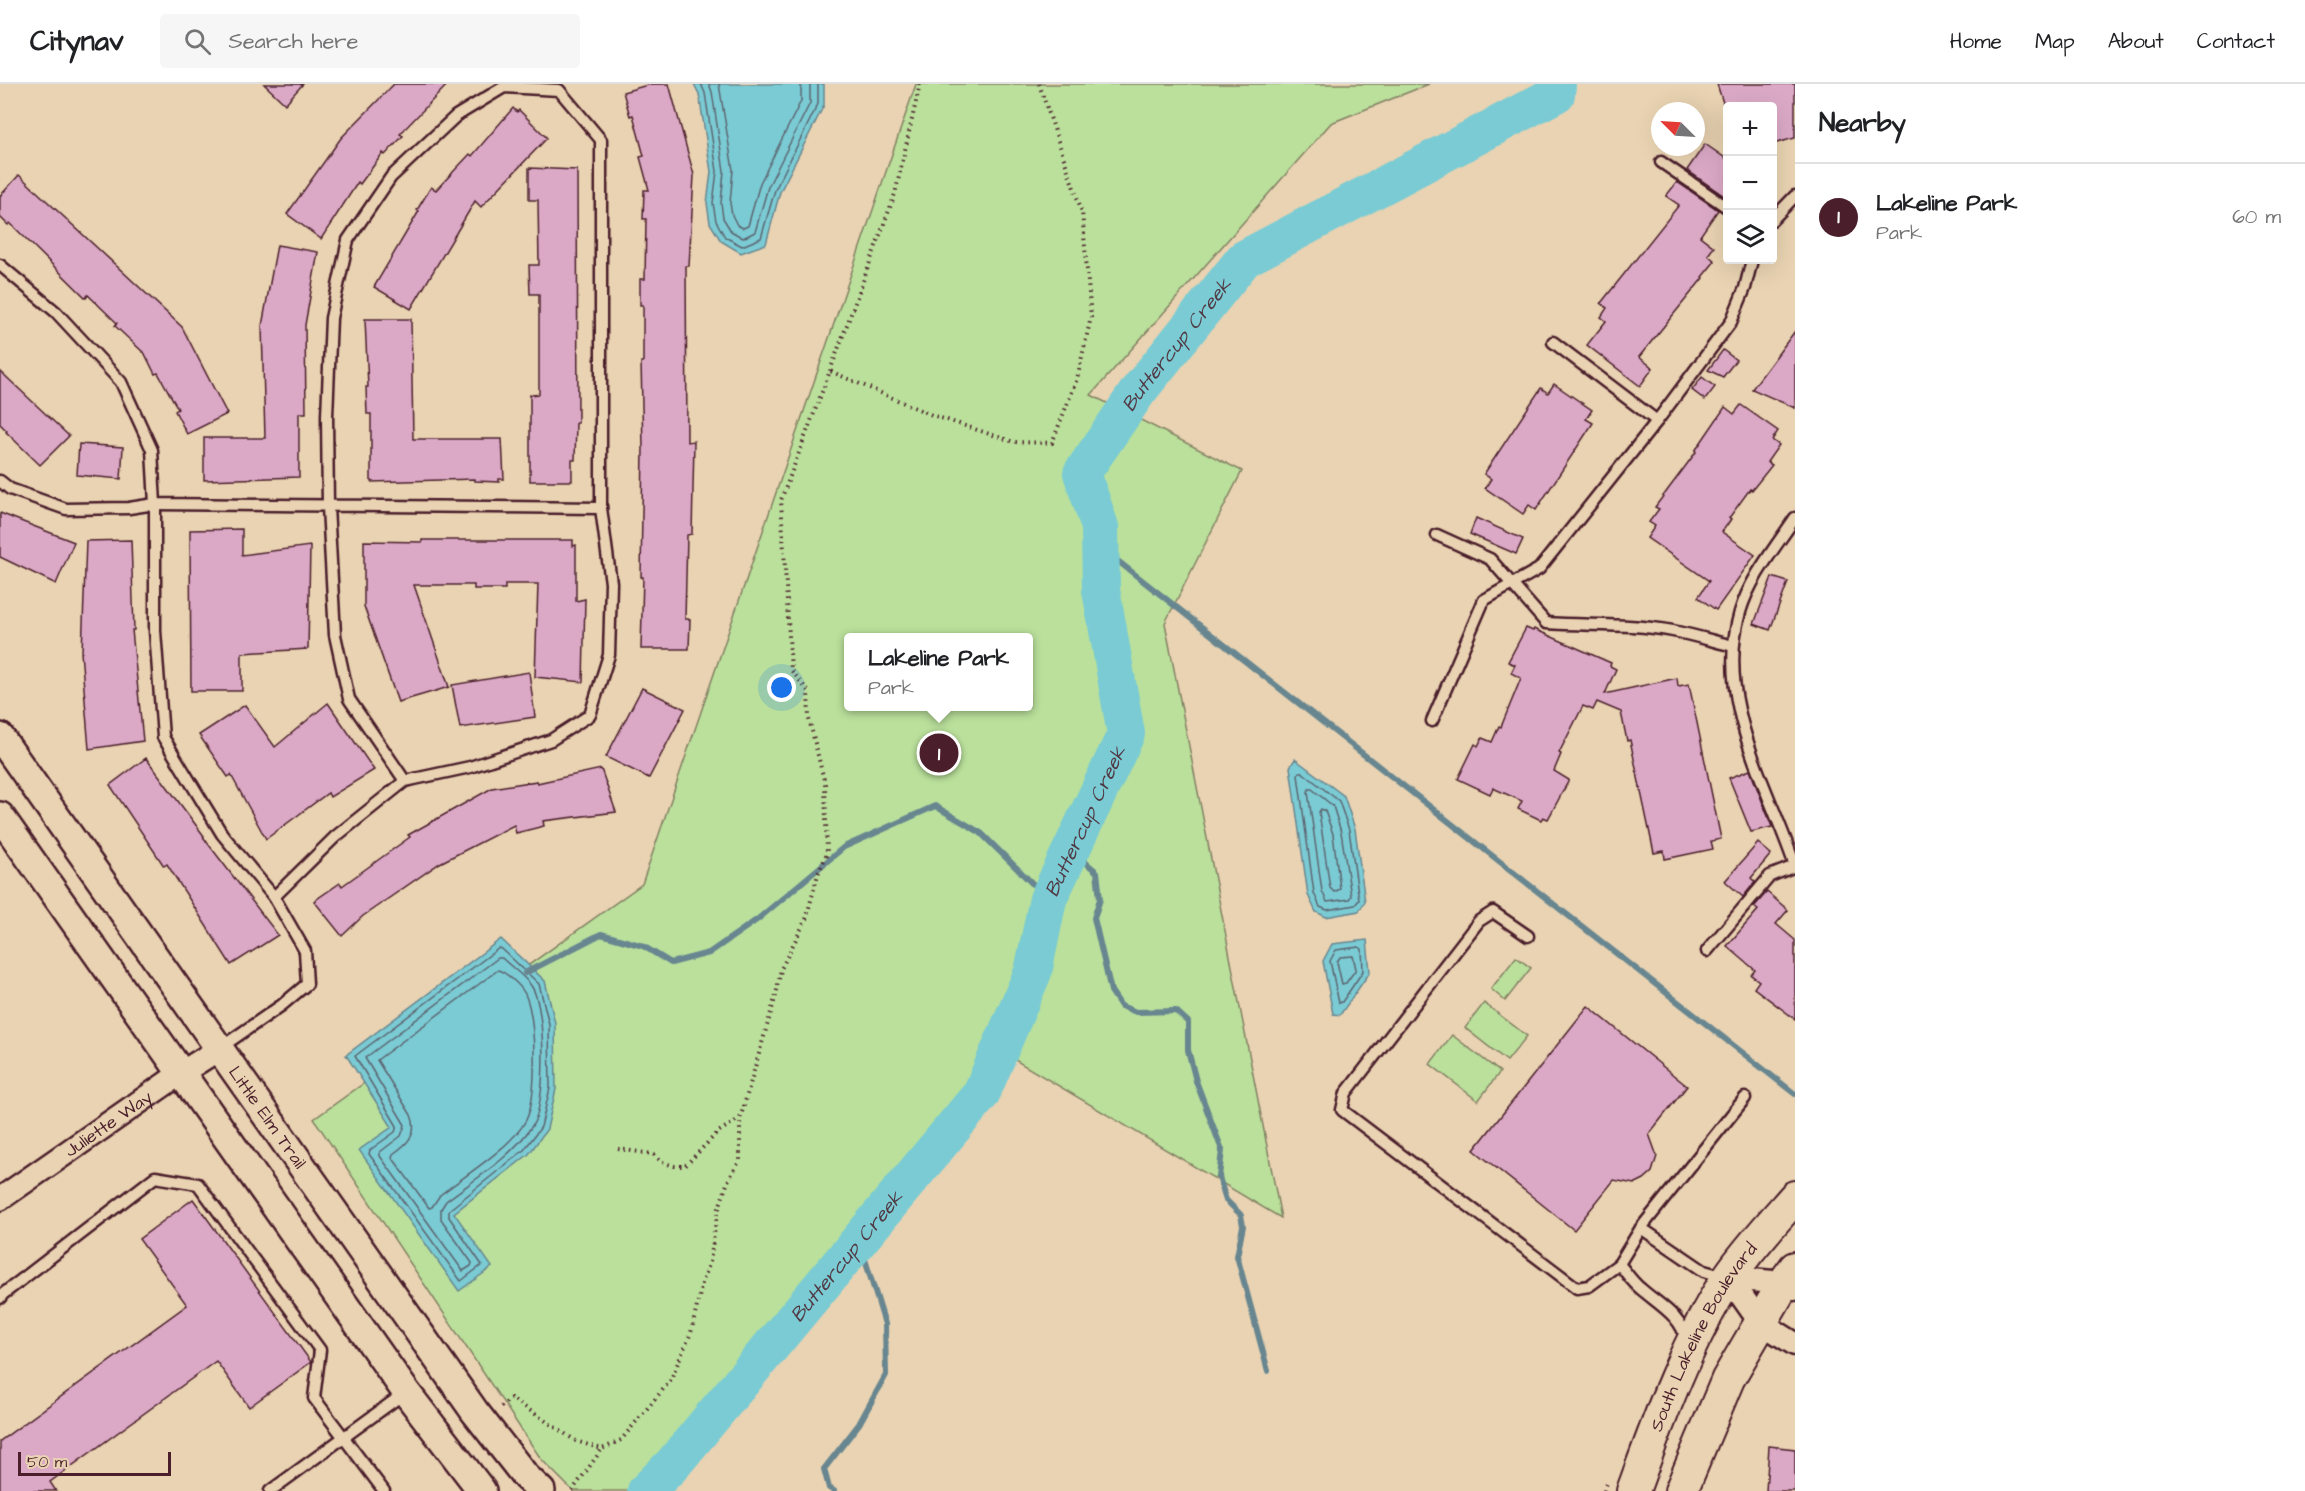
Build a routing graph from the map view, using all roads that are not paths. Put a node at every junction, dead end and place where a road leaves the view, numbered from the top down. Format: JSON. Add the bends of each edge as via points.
{"nodes":[{"id":1,"x":1660,"y":162,"type":"dead end"},
{"id":2,"x":1795,"y":196,"type":"edge"},
{"id":3,"x":1723,"y":205,"type":"edge"},
{"id":4,"x":1777,"y":216,"type":"edge"},
{"id":5,"x":1751,"y":264,"type":"edge"},
{"id":6,"x":0,"y":266,"type":"edge"},
{"id":7,"x":1553,"y":342,"type":"dead end"},
{"id":8,"x":1657,"y":421,"type":"junction"},
{"id":9,"x":0,"y":481,"type":"edge"},
{"id":10,"x":155,"y":504,"type":"junction"},
{"id":11,"x":328,"y":507,"type":"junction"},
{"id":12,"x":601,"y":507,"type":"junction"},
{"id":13,"x":1795,"y":518,"type":"edge"},
{"id":14,"x":1437,"y":535,"type":"dead end"},
{"id":15,"x":1512,"y":583,"type":"junction"},
{"id":16,"x":1733,"y":645,"type":"junction"},
{"id":17,"x":1432,"y":721,"type":"dead end"},
{"id":18,"x":0,"y":737,"type":"edge"},
{"id":19,"x":405,"y":781,"type":"junction"},
{"id":20,"x":0,"y":816,"type":"edge"},
{"id":21,"x":1795,"y":866,"type":"edge"},
{"id":22,"x":274,"y":897,"type":"junction"},
{"id":23,"x":1528,"y":936,"type":"dead end"},
{"id":24,"x":1707,"y":951,"type":"dead end"},
{"id":25,"x":219,"y":1049,"type":"junction"},
{"id":26,"x":181,"y":1073,"type":"junction"},
{"id":27,"x":1745,"y":1098,"type":"dead end"},
{"id":28,"x":1795,"y":1197,"type":"edge"},
{"id":29,"x":0,"y":1200,"type":"edge"},
{"id":30,"x":1641,"y":1228,"type":"junction"},
{"id":31,"x":1619,"y":1264,"type":"junction"},
{"id":32,"x":1729,"y":1278,"type":"junction"},
{"id":33,"x":1791,"y":1280,"type":"edge"},
{"id":34,"x":1,"y":1294,"type":"edge"},
{"id":35,"x":1760,"y":1322,"type":"junction"},
{"id":36,"x":1795,"y":1344,"type":"edge"},
{"id":37,"x":1682,"y":1365,"type":"junction"},
{"id":38,"x":406,"y":1392,"type":"junction"},
{"id":39,"x":344,"y":1437,"type":"junction"},
{"id":40,"x":270,"y":1491,"type":"edge"},
{"id":41,"x":384,"y":1491,"type":"edge"},
{"id":42,"x":482,"y":1491,"type":"edge"},
{"id":43,"x":542,"y":1491,"type":"edge"},
{"id":44,"x":1632,"y":1491,"type":"edge"},
{"id":45,"x":1681,"y":1491,"type":"edge"}],
"edges":[{"from":1,"to":3,"type":"lane"},
{"from":2,"to":4,"type":"lane"},
{"from":5,"to":8,"type":"lane","via":[[1731,322]]},
{"from":6,"to":10,"type":"lane","via":[[56,312],[121,382],[152,450]]},
{"from":7,"to":8,"type":"lane"},
{"from":8,"to":15,"type":"lane","via":[[1539,568]]},
{"from":9,"to":10,"type":"lane","via":[[10,489],[66,509]]},
{"from":10,"to":11,"type":"lane"},
{"from":10,"to":22,"type":"lane","via":[[155,631],[163,737],[222,834]]},
{"from":11,"to":12,"type":"lane"},
{"from":11,"to":12,"type":"lane","via":[[331,318],[348,240],[391,177],[456,116],[504,87],[559,90],[601,140]]},
{"from":11,"to":19,"type":"lane","via":[[335,635],[349,699]]},
{"from":12,"to":19,"type":"lane","via":[[611,584],[609,655],[590,715],[551,740],[470,767]]},
{"from":13,"to":16,"type":"lane","via":[[1753,583]]},
{"from":14,"to":15,"type":"lane","via":[[1490,559]]},
{"from":15,"to":16,"type":"lane","via":[[1546,623],[1672,631]]},
{"from":15,"to":17,"type":"lane","via":[[1484,600]]},
{"from":16,"to":21,"type":"lane","via":[[1741,722]]},
{"from":18,"to":25,"type":"street","name":"Little Elm Trail"},
{"from":19,"to":22,"type":"lane","via":[[335,837]]},
{"from":20,"to":26,"type":"street"},
{"from":21,"to":24,"type":"lane","via":[[1770,876]]},
{"from":22,"to":25,"type":"lane","via":[[305,951],[308,984]]},
{"from":23,"to":31,"type":"lane","via":[[1493,912],[1479,921],[1346,1093],[1342,1110],[1577,1288],[1588,1286]]},
{"from":25,"to":26,"type":"street","name":"Juliette Way"},
{"from":25,"to":43,"type":"street","name":"Little Elm Trail","via":[[476,1412],[526,1477]]},
{"from":26,"to":29,"type":"street","name":"Juliette Way"},
{"from":26,"to":38,"type":"street"},
{"from":27,"to":30,"type":"lane"},
{"from":28,"to":32,"type":"main road","name":"South Lakeline Boulevard"},
{"from":30,"to":31,"type":"lane"},
{"from":30,"to":32,"type":"lane","via":[[1704,1271]]},
{"from":31,"to":37,"type":"lane","via":[[1639,1288],[1669,1310],[1685,1333],[1687,1344]]},
{"from":32,"to":33,"type":"street"},
{"from":32,"to":35,"type":"street"},
{"from":32,"to":37,"type":"main road","name":"South Lakeline Boulevard"},
{"from":33,"to":35,"type":"main road"},
{"from":34,"to":39,"type":"lane","via":[[155,1177],[198,1184],[320,1350],[314,1398]]},
{"from":35,"to":36,"type":"street"},
{"from":35,"to":45,"type":"main road","via":[[1728,1379]]},
{"from":37,"to":44,"type":"main road","name":"South Lakeline Boulevard"},
{"from":38,"to":39,"type":"lane"},
{"from":38,"to":42,"type":"street"},
{"from":39,"to":40,"type":"lane"},
{"from":39,"to":41,"type":"lane"}]}
